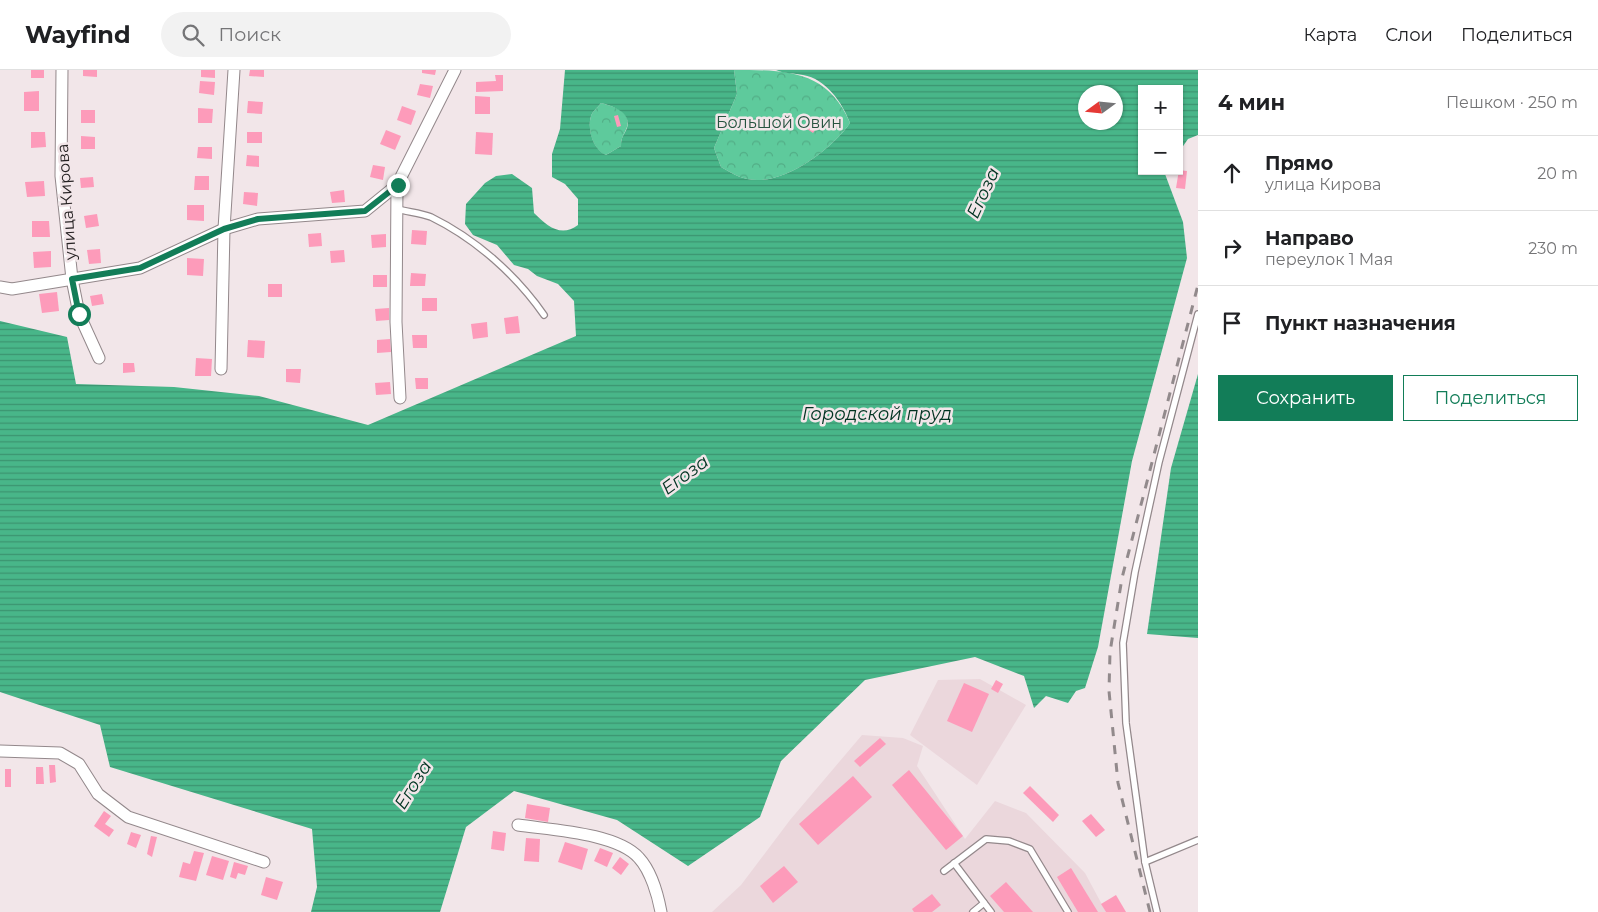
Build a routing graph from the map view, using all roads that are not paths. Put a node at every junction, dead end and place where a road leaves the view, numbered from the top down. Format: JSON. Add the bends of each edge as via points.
{"nodes":[{"id":1,"x":62,"y":70,"type":"edge"},
{"id":2,"x":234,"y":70,"type":"edge"},
{"id":3,"x":456,"y":70,"type":"edge"},
{"id":4,"x":398,"y":185,"type":"junction"},
{"id":5,"x":397,"y":209,"type":"junction"},
{"id":6,"x":224,"y":229,"type":"junction"},
{"id":7,"x":72,"y":279,"type":"junction"},
{"id":8,"x":0,"y":287,"type":"edge"},
{"id":9,"x":1198,"y":314,"type":"edge"},
{"id":10,"x":544,"y":315,"type":"dead end"},
{"id":11,"x":99,"y":358,"type":"dead end"},
{"id":12,"x":220,"y":369,"type":"dead end"},
{"id":13,"x":400,"y":398,"type":"dead end"},
{"id":14,"x":0,"y":752,"type":"edge"},
{"id":15,"x":518,"y":825,"type":"dead end"},
{"id":16,"x":1198,"y":840,"type":"edge"},
{"id":17,"x":264,"y":862,"type":"dead end"},
{"id":18,"x":1144,"y":862,"type":"junction"},
{"id":19,"x":954,"y":863,"type":"junction"},
{"id":20,"x":944,"y":871,"type":"dead end"},
{"id":21,"x":984,"y":903,"type":"junction"},
{"id":22,"x":661,"y":912,"type":"edge"},
{"id":23,"x":973,"y":912,"type":"edge"},
{"id":24,"x":992,"y":912,"type":"edge"},
{"id":25,"x":1068,"y":912,"type":"edge"},
{"id":26,"x":1156,"y":912,"type":"edge"}],
"edges":[{"from":1,"to":7,"type":"street","name":"улица Кирова","via":[[62,176]]},
{"from":2,"to":6,"type":"street"},
{"from":3,"to":4,"type":"street"},
{"from":4,"to":5,"type":"street"},
{"from":4,"to":6,"type":"street","via":[[365,211],[258,219]]},
{"from":5,"to":10,"type":"lane","via":[[430,216],[486,253],[529,294]]},
{"from":5,"to":13,"type":"street","via":[[396,322]]},
{"from":6,"to":7,"type":"street","via":[[140,268]]},
{"from":6,"to":12,"type":"street"},
{"from":7,"to":8,"type":"street","via":[[12,289]]},
{"from":7,"to":11,"type":"street","name":"улица Кирова","via":[[79,314]]},
{"from":9,"to":18,"type":"lane","via":[[1159,462],[1123,643],[1126,723]]},
{"from":14,"to":17,"type":"street","via":[[60,753],[79,764],[98,794],[128,817]]},
{"from":15,"to":22,"type":"street","via":[[610,839],[639,858],[653,885]]},
{"from":16,"to":18,"type":"lane"},
{"from":18,"to":26,"type":"lane"},
{"from":19,"to":20,"type":"lane"},
{"from":19,"to":21,"type":"lane"},
{"from":19,"to":25,"type":"lane","via":[[986,840],[1010,841],[1030,849]]},
{"from":21,"to":23,"type":"lane"},
{"from":21,"to":24,"type":"lane"}]}
